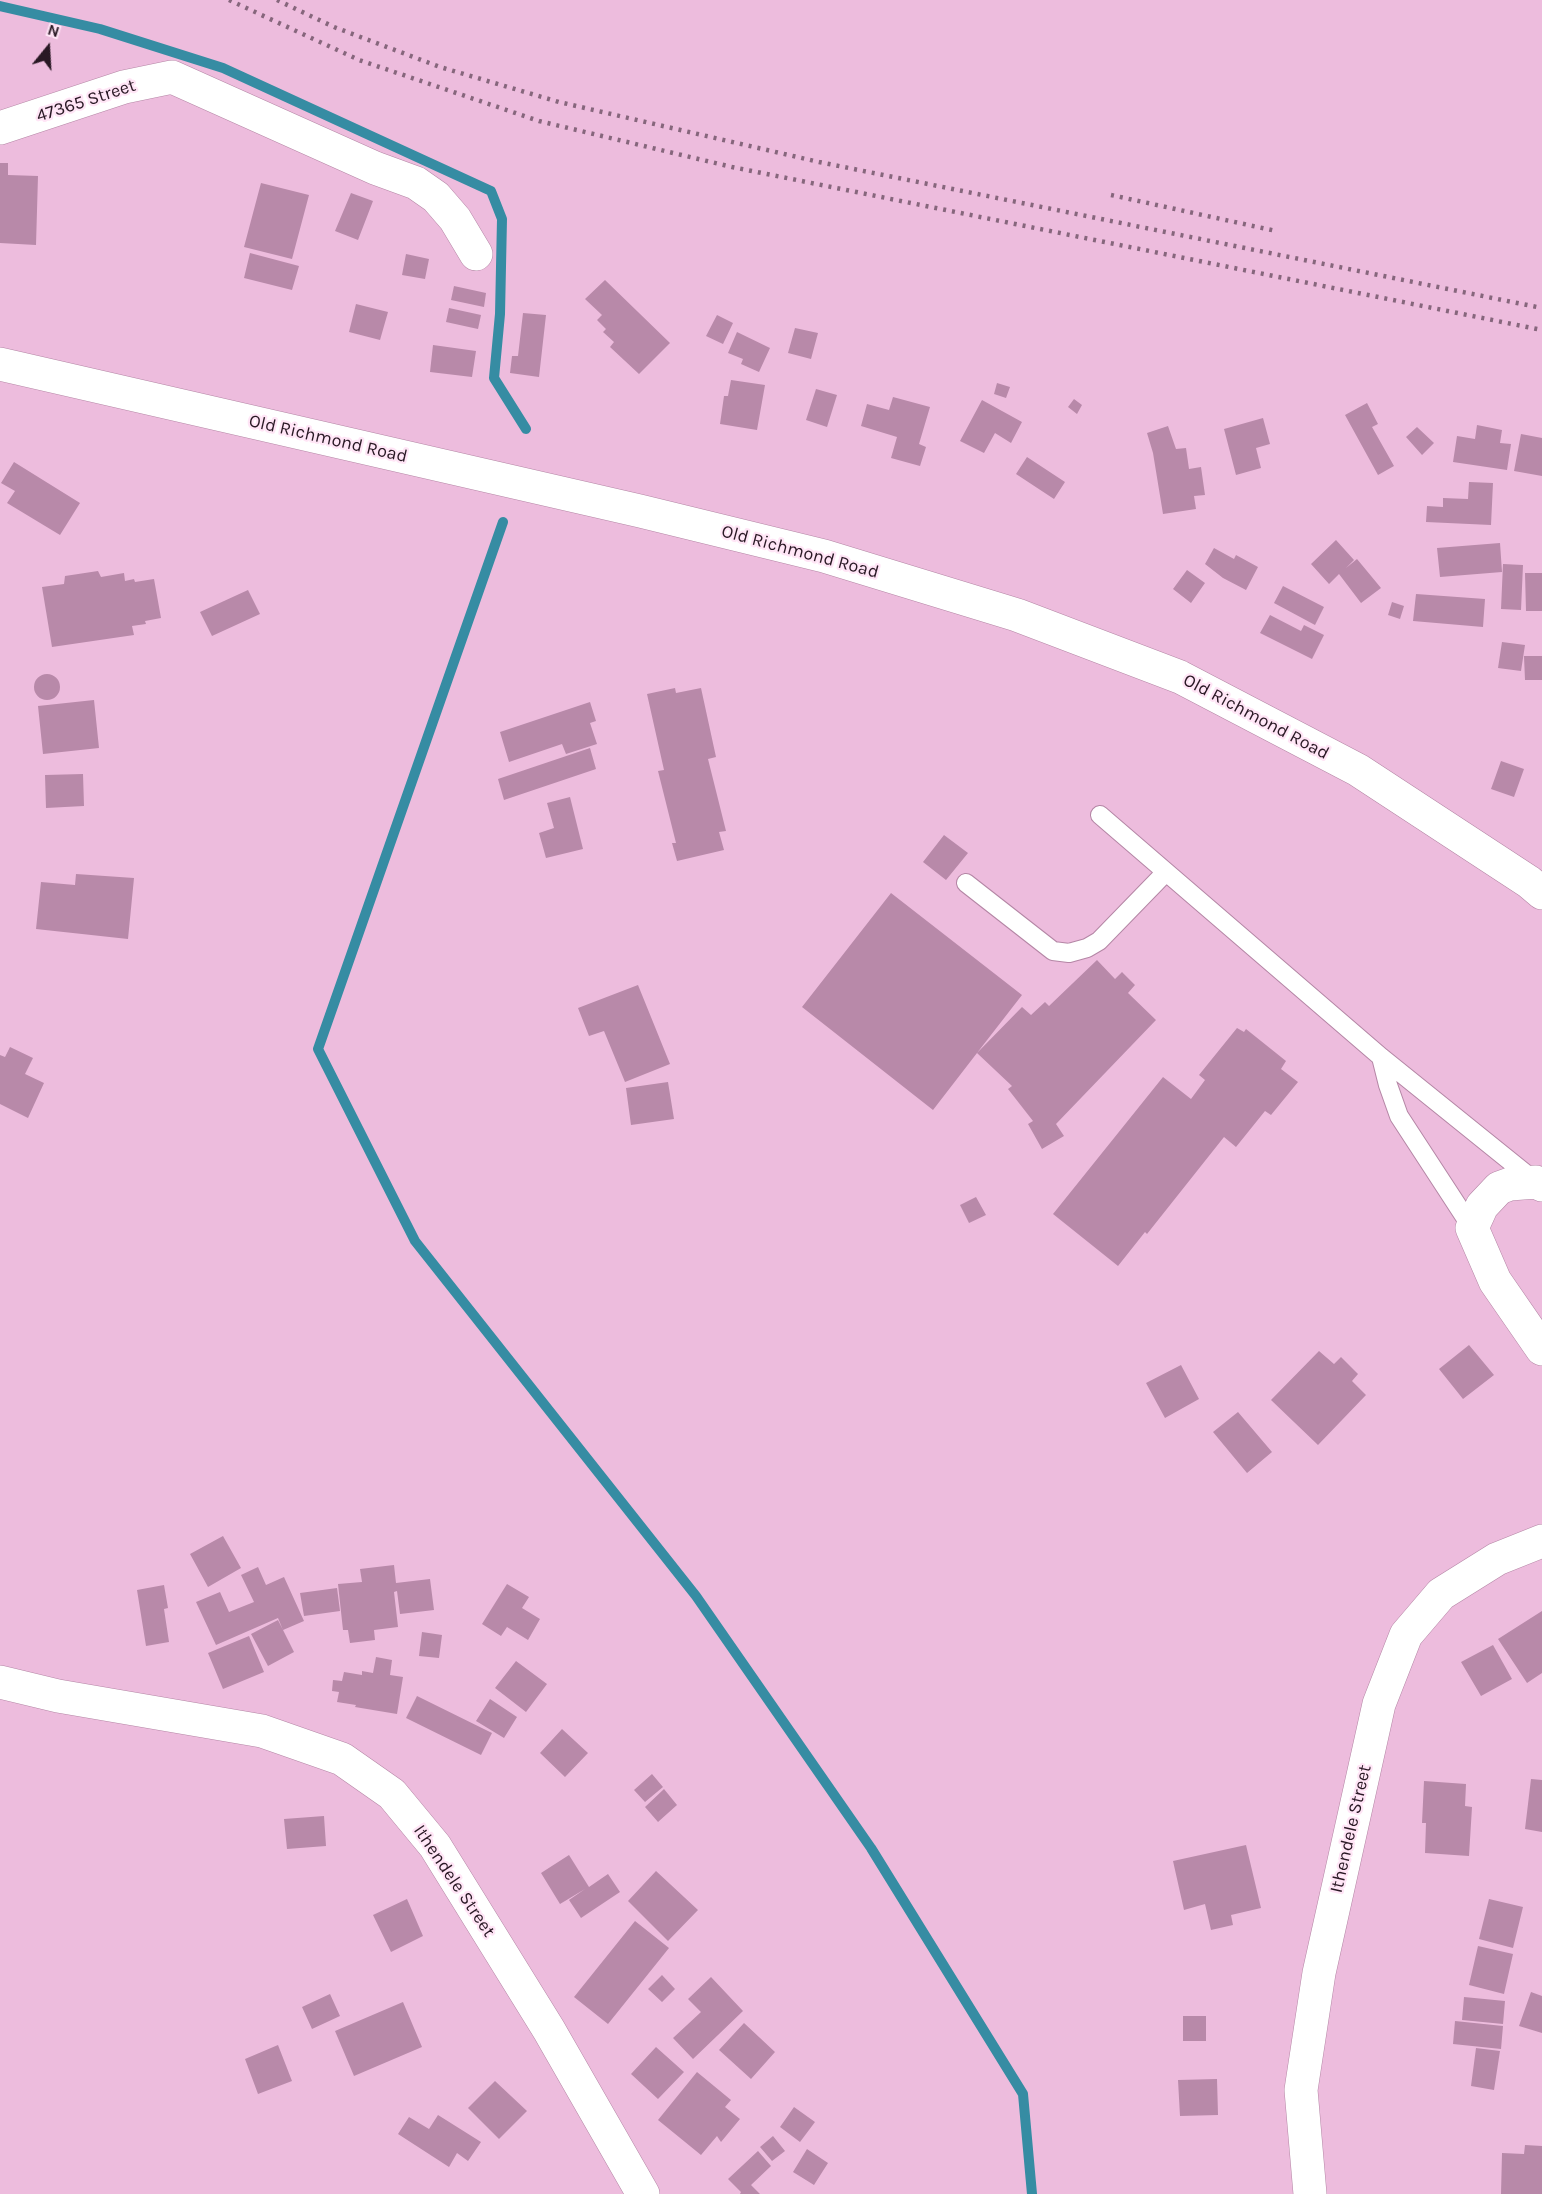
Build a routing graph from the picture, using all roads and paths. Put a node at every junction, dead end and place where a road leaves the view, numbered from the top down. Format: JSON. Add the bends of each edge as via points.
{"nodes":[{"id":1,"x":0,"y":128,"type":"edge"},
{"id":2,"x":476,"y":254,"type":"dead end"},
{"id":3,"x":0,"y":364,"type":"edge"},
{"id":4,"x":1100,"y":814,"type":"dead end"},
{"id":5,"x":1166,"y":872,"type":"junction"},
{"id":6,"x":966,"y":883,"type":"dead end"},
{"id":7,"x":1542,"y":893,"type":"edge"},
{"id":8,"x":1381,"y":1057,"type":"junction"},
{"id":9,"x":1539,"y":1183,"type":"edge"},
{"id":10,"x":1472,"y":1228,"type":"junction"},
{"id":11,"x":1542,"y":1349,"type":"edge"},
{"id":12,"x":1542,"y":1541,"type":"edge"},
{"id":13,"x":0,"y":1682,"type":"edge"},
{"id":14,"x":634,"y":2187,"type":"edge"},
{"id":15,"x":1310,"y":2194,"type":"edge"}],
"edges":[{"from":1,"to":2,"type":"street","name":"47365 Street","via":[[124,87],[172,77],[416,183],[436,197],[455,219]]},
{"from":3,"to":7,"type":"street","name":"Old Richmond Road","via":[[824,556],[1017,615],[1180,677],[1358,770]]},
{"from":4,"to":5,"type":"lane"},
{"from":5,"to":6,"type":"lane","via":[[1099,941],[1069,953],[1053,951]]},
{"from":5,"to":8,"type":"lane"},
{"from":8,"to":9,"type":"lane"},
{"from":8,"to":10,"type":"lane","via":[[1399,1116]]},
{"from":9,"to":10,"type":"street","via":[[1499,1188],[1482,1206]]},
{"from":10,"to":11,"type":"street","via":[[1495,1281]]},
{"from":12,"to":15,"type":"street","name":"Ithendele Street","via":[[1497,1559],[1441,1594],[1406,1635],[1379,1704],[1319,1973],[1301,2090]]},
{"from":13,"to":14,"type":"street","name":"Ithendele Street","via":[[58,1696],[262,1731],[342,1759],[392,1794],[435,1846],[549,2030]]}]}
